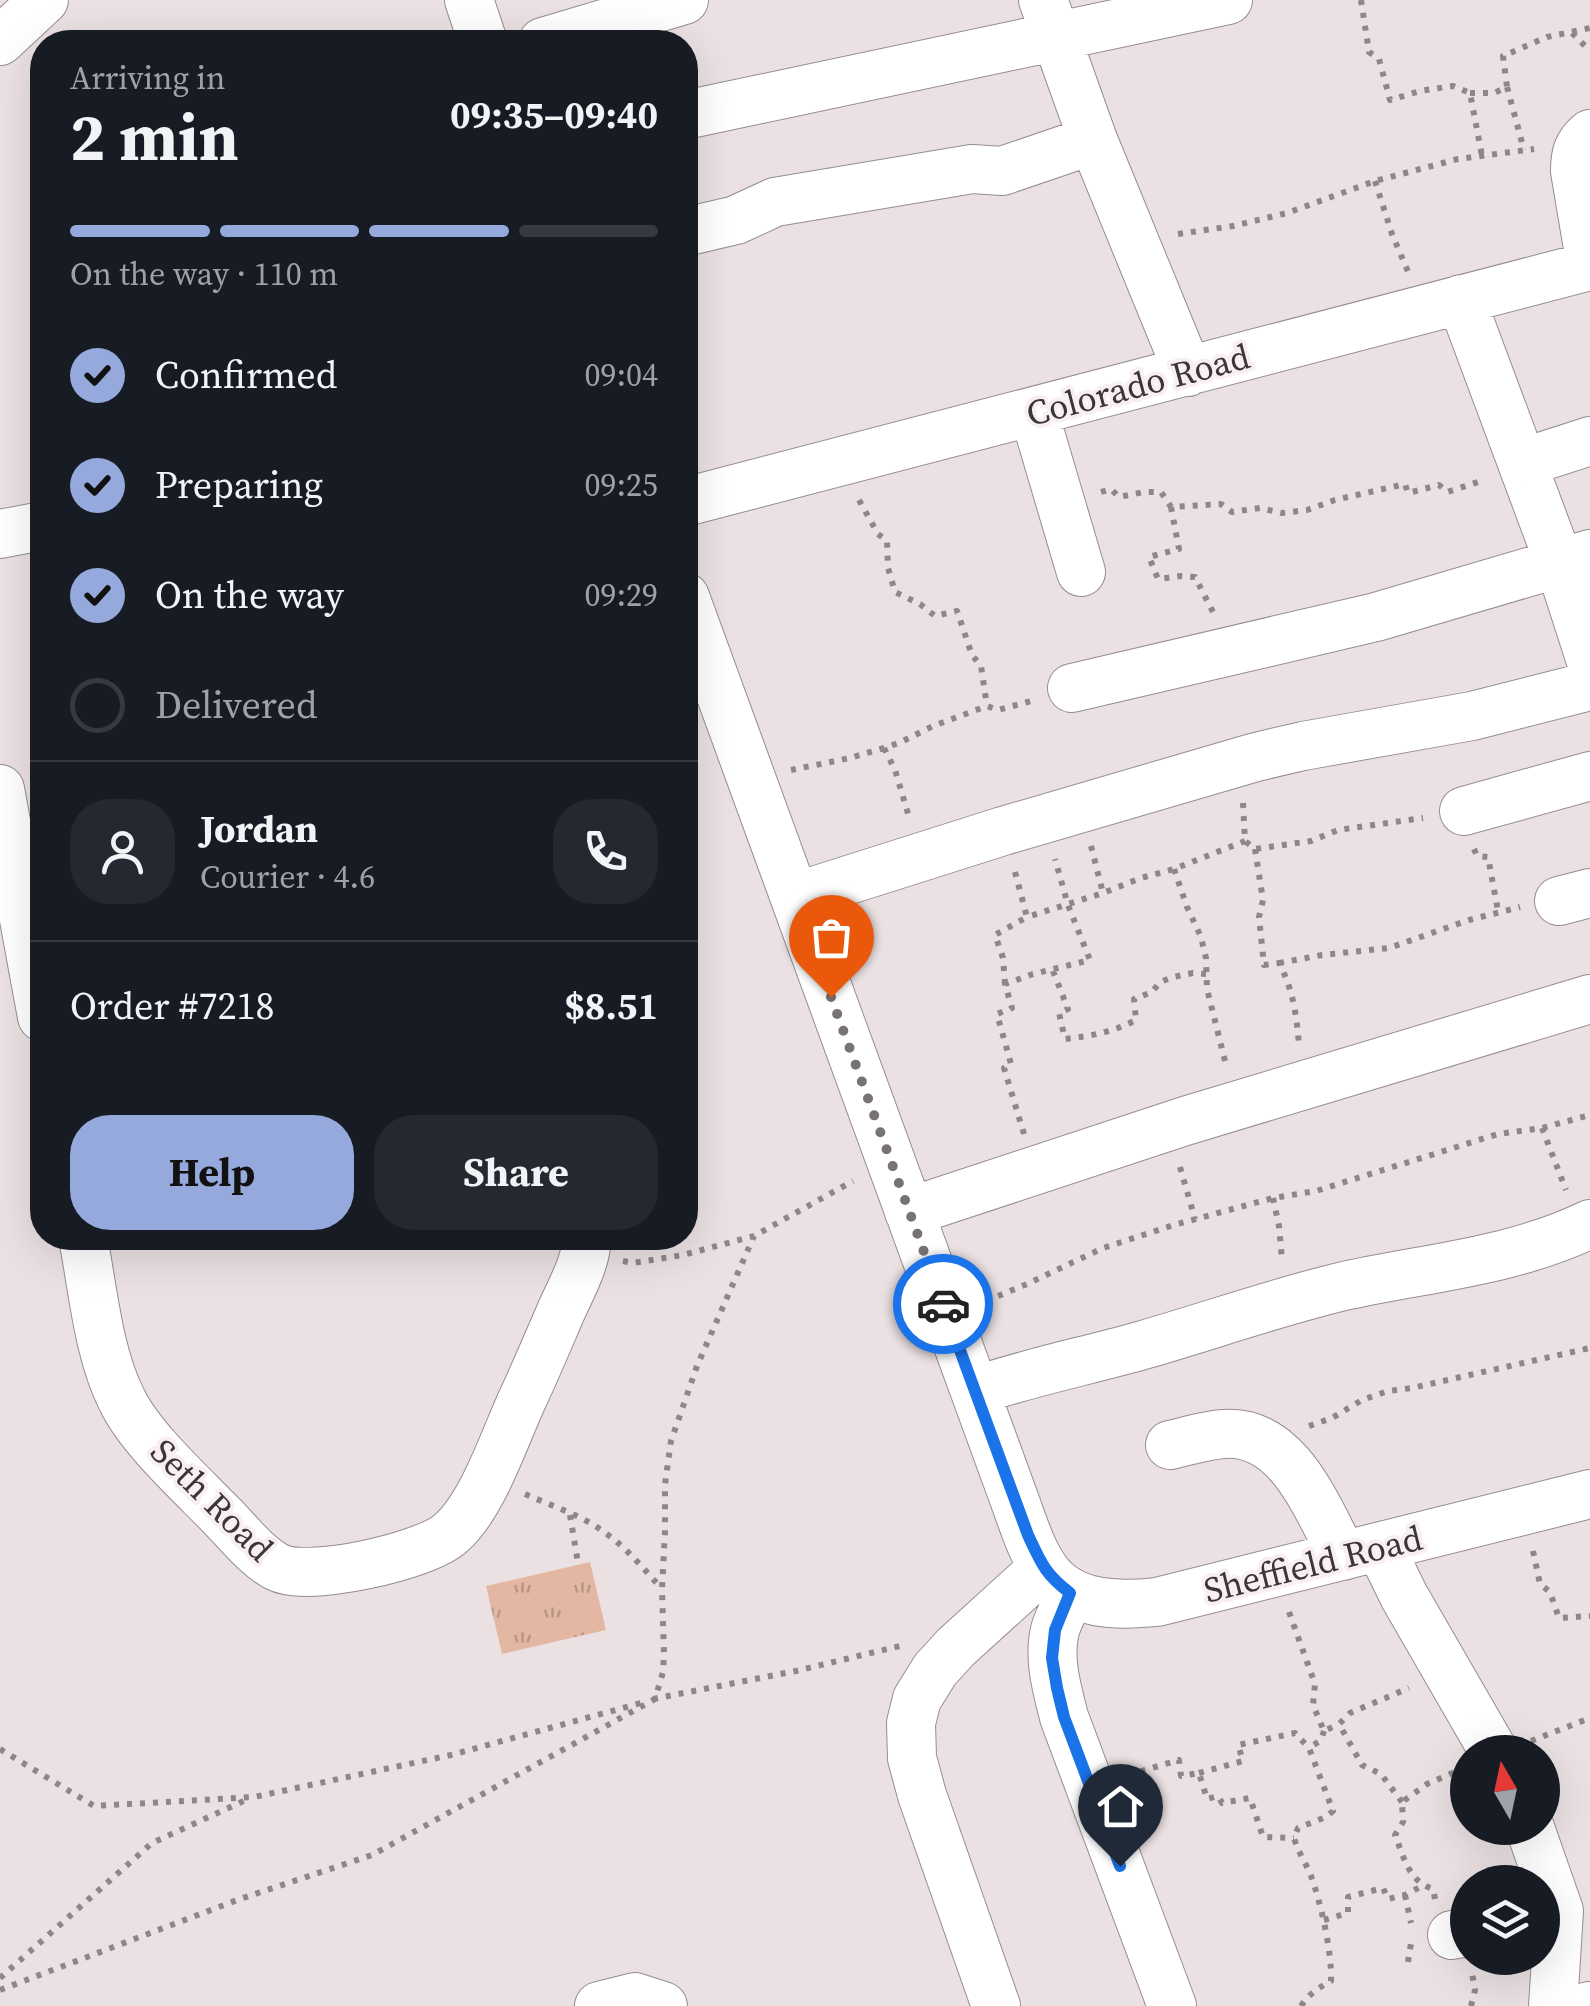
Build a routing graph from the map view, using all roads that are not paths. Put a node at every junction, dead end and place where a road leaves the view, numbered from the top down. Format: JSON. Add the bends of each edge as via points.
{"nodes":[{"id":1,"x":44,"y":0,"type":"edge"},
{"id":2,"x":469,"y":0,"type":"edge"},
{"id":3,"x":684,"y":0,"type":"edge"},
{"id":4,"x":1228,"y":0,"type":"edge"},
{"id":5,"x":1049,"y":18,"type":"edge"},
{"id":6,"x":479,"y":30,"type":"edge"},
{"id":7,"x":583,"y":30,"type":"edge"},
{"id":8,"x":0,"y":41,"type":"edge"},
{"id":9,"x":698,"y":112,"type":"edge"},
{"id":10,"x":1585,"y":138,"type":"edge"},
{"id":11,"x":1094,"y":140,"type":"junction"},
{"id":12,"x":698,"y":229,"type":"edge"},
{"id":13,"x":1590,"y":263,"type":"edge"},
{"id":14,"x":1442,"y":304,"type":"junction"},
{"id":15,"x":1188,"y":372,"type":"junction"},
{"id":16,"x":1034,"y":412,"type":"junction"},
{"id":17,"x":1590,"y":441,"type":"edge"},
{"id":18,"x":1522,"y":463,"type":"junction"},
{"id":19,"x":698,"y":499,"type":"edge"},
{"id":20,"x":30,"y":528,"type":"edge"},
{"id":21,"x":0,"y":534,"type":"edge"},
{"id":22,"x":1574,"y":558,"type":"edge"},
{"id":23,"x":1081,"y":572,"type":"dead end"},
{"id":24,"x":698,"y":633,"type":"edge"},
{"id":25,"x":1590,"y":658,"type":"edge"},
{"id":26,"x":1590,"y":686,"type":"edge"},
{"id":27,"x":1072,"y":688,"type":"road end"},
{"id":28,"x":1590,"y":776,"type":"edge"},
{"id":29,"x":0,"y":788,"type":"edge"},
{"id":30,"x":1464,"y":810,"type":"road end"},
{"id":31,"x":795,"y":897,"type":"junction"},
{"id":32,"x":30,"y":952,"type":"edge"},
{"id":33,"x":1590,"y":999,"type":"edge"},
{"id":34,"x":909,"y":1212,"type":"junction"},
{"id":35,"x":1588,"y":1226,"type":"edge"},
{"id":36,"x":86,"y":1250,"type":"edge"},
{"id":37,"x":586,"y":1250,"type":"edge"},
{"id":38,"x":975,"y":1391,"type":"junction"},
{"id":39,"x":1170,"y":1445,"type":"dead end"},
{"id":40,"x":1590,"y":1494,"type":"edge"},
{"id":41,"x":1361,"y":1551,"type":"junction"},
{"id":42,"x":1057,"y":1580,"type":"junction"},
{"id":43,"x":1501,"y":1735,"type":"edge"},
{"id":44,"x":1556,"y":1975,"type":"edge"},
{"id":45,"x":599,"y":2006,"type":"edge"},
{"id":46,"x":663,"y":2006,"type":"edge"},
{"id":47,"x":996,"y":2006,"type":"edge"},
{"id":48,"x":1172,"y":2006,"type":"edge"},
{"id":49,"x":1554,"y":2006,"type":"edge"}],
"edges":[{"from":1,"to":8,"type":"street"},
{"from":2,"to":6,"type":"street"},
{"from":3,"to":7,"type":"street"},
{"from":4,"to":5,"type":"street"},
{"from":5,"to":9,"type":"street"},
{"from":5,"to":11,"type":"street"},
{"from":10,"to":13,"type":"street","via":[[1575,157]]},
{"from":11,"to":12,"type":"street","via":[[1002,171],[972,169],[774,202]]},
{"from":11,"to":15,"type":"street"},
{"from":13,"to":14,"type":"street","name":"Colorado Road"},
{"from":14,"to":15,"type":"street","name":"Colorado Road"},
{"from":14,"to":18,"type":"street"},
{"from":15,"to":16,"type":"street","name":"Colorado Road"},
{"from":16,"to":19,"type":"street","name":"Colorado Road"},
{"from":16,"to":23,"type":"street"},
{"from":17,"to":18,"type":"street"},
{"from":18,"to":22,"type":"street"},
{"from":20,"to":21,"type":"street"},
{"from":22,"to":25,"type":"street"},
{"from":22,"to":27,"type":"street","via":[[1376,616]]},
{"from":24,"to":31,"type":"street"},
{"from":26,"to":31,"type":"street","via":[[1238,762]]},
{"from":28,"to":30,"type":"street"},
{"from":29,"to":32,"type":"street"},
{"from":31,"to":34,"type":"street"},
{"from":33,"to":34,"type":"street"},
{"from":34,"to":38,"type":"street"},
{"from":35,"to":38,"type":"street","via":[[1518,1251],[1337,1288]]},
{"from":36,"to":37,"type":"street","name":"Seth Road","via":[[123,1403],[258,1553],[296,1573],[340,1570],[428,1548],[450,1535],[476,1500]]},
{"from":38,"to":42,"type":"street","via":[[1028,1535]]},
{"from":39,"to":41,"type":"street","via":[[1227,1434],[1266,1444]]},
{"from":40,"to":41,"type":"street","name":"Sheffield Road"},
{"from":41,"to":42,"type":"street","name":"Sheffield Road","via":[[1157,1602],[1108,1604]]},
{"from":41,"to":43,"type":"street"},
{"from":42,"to":47,"type":"street","via":[[956,1647],[935,1670],[910,1723],[922,1795]]},
{"from":42,"to":48,"type":"street","via":[[1052,1658],[1064,1717]]},
{"from":44,"to":49,"type":"street"},
{"from":45,"to":46,"type":"street","via":[[634,1997]]}]}
